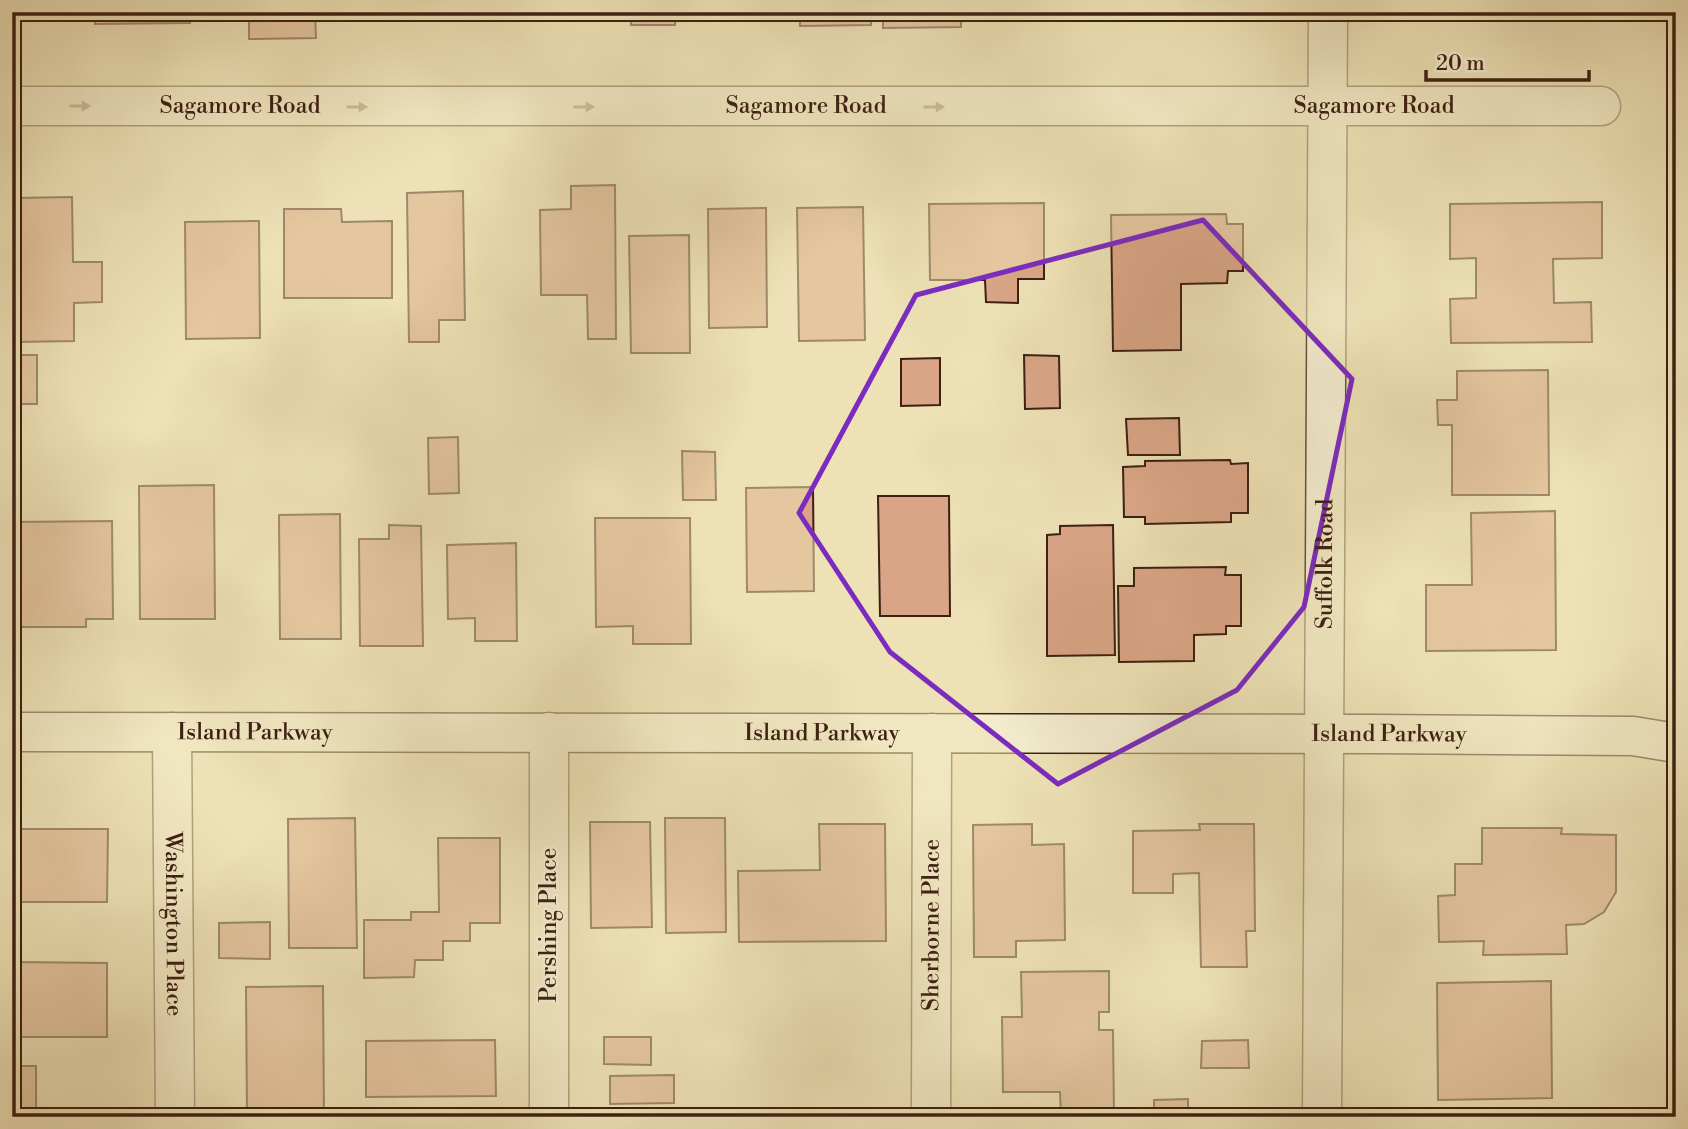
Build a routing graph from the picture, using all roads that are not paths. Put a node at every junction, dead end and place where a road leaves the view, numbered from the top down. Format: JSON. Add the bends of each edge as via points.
{"nodes":[{"id":1,"x":1328,"y":12,"type":"edge"},
{"id":2,"x":12,"y":106,"type":"edge"},
{"id":3,"x":1328,"y":107,"type":"junction"},
{"id":4,"x":1601,"y":107,"type":"dead end"},
{"id":5,"x":12,"y":732,"type":"edge"},
{"id":6,"x":172,"y":732,"type":"junction"},
{"id":7,"x":549,"y":732,"type":"junction"},
{"id":8,"x":932,"y":733,"type":"junction"},
{"id":9,"x":1324,"y":734,"type":"junction"},
{"id":10,"x":1676,"y":743,"type":"edge"},
{"id":11,"x":175,"y":1117,"type":"edge"},
{"id":12,"x":549,"y":1117,"type":"edge"},
{"id":13,"x":931,"y":1117,"type":"edge"},
{"id":14,"x":1322,"y":1117,"type":"edge"}],
"edges":[{"from":1,"to":3,"type":"street","name":"Suffolk Road"},
{"from":2,"to":3,"type":"street","name":"Sagamore Road","one_way":true},
{"from":3,"to":4,"type":"street","name":"Sagamore Road"},
{"from":3,"to":9,"type":"street","name":"Suffolk Road"},
{"from":5,"to":6,"type":"street","name":"Island Parkway"},
{"from":6,"to":7,"type":"street","name":"Island Parkway"},
{"from":6,"to":11,"type":"street","name":"Washington Place"},
{"from":7,"to":8,"type":"street","name":"Island Parkway"},
{"from":7,"to":12,"type":"street","name":"Pershing Place"},
{"from":8,"to":9,"type":"street","name":"Island Parkway"},
{"from":8,"to":13,"type":"street","name":"Sherborne Place"},
{"from":9,"to":10,"type":"street","name":"Island Parkway","via":[[1633,736]]},
{"from":9,"to":14,"type":"street","name":"Suffolk Road"}]}
